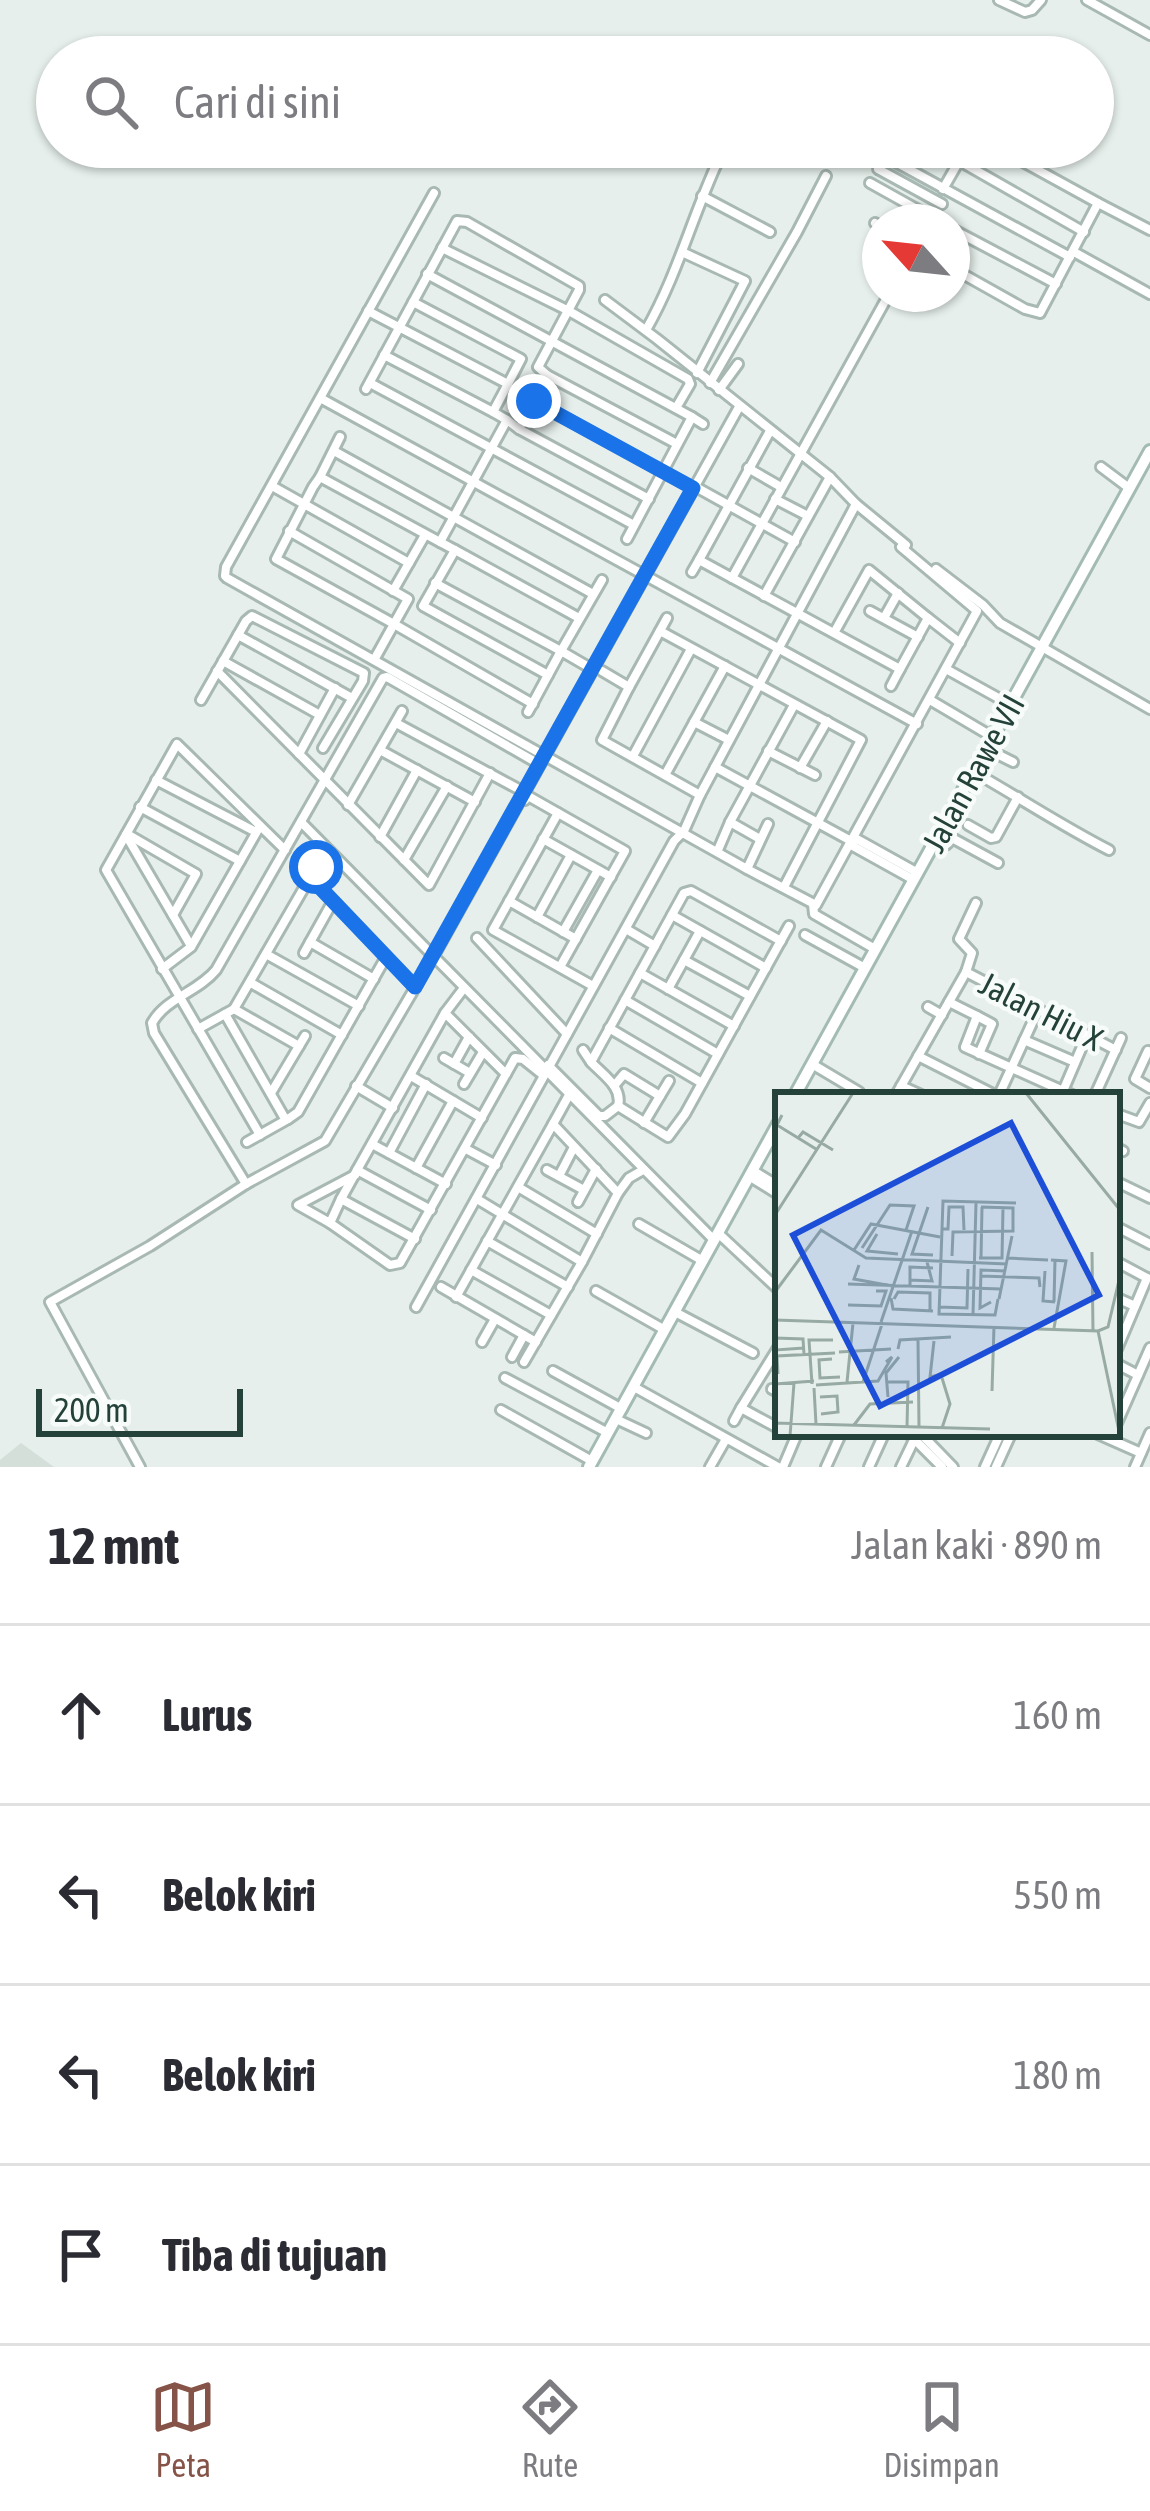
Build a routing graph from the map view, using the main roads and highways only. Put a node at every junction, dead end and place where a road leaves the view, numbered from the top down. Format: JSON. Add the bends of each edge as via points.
{"nodes":[{"id":1,"x":1150,"y":451,"type":"edge"},
{"id":2,"x":796,"y":1092,"type":"edge"},
{"id":3,"x":773,"y":1145,"type":"edge"},
{"id":4,"x":590,"y":1464,"type":"edge"}],
"edges":[{"from":1,"to":2,"type":"main road","name":"Jalan Rawe VII"},
{"from":3,"to":4,"type":"main road","via":[[750,1173]]}]}
